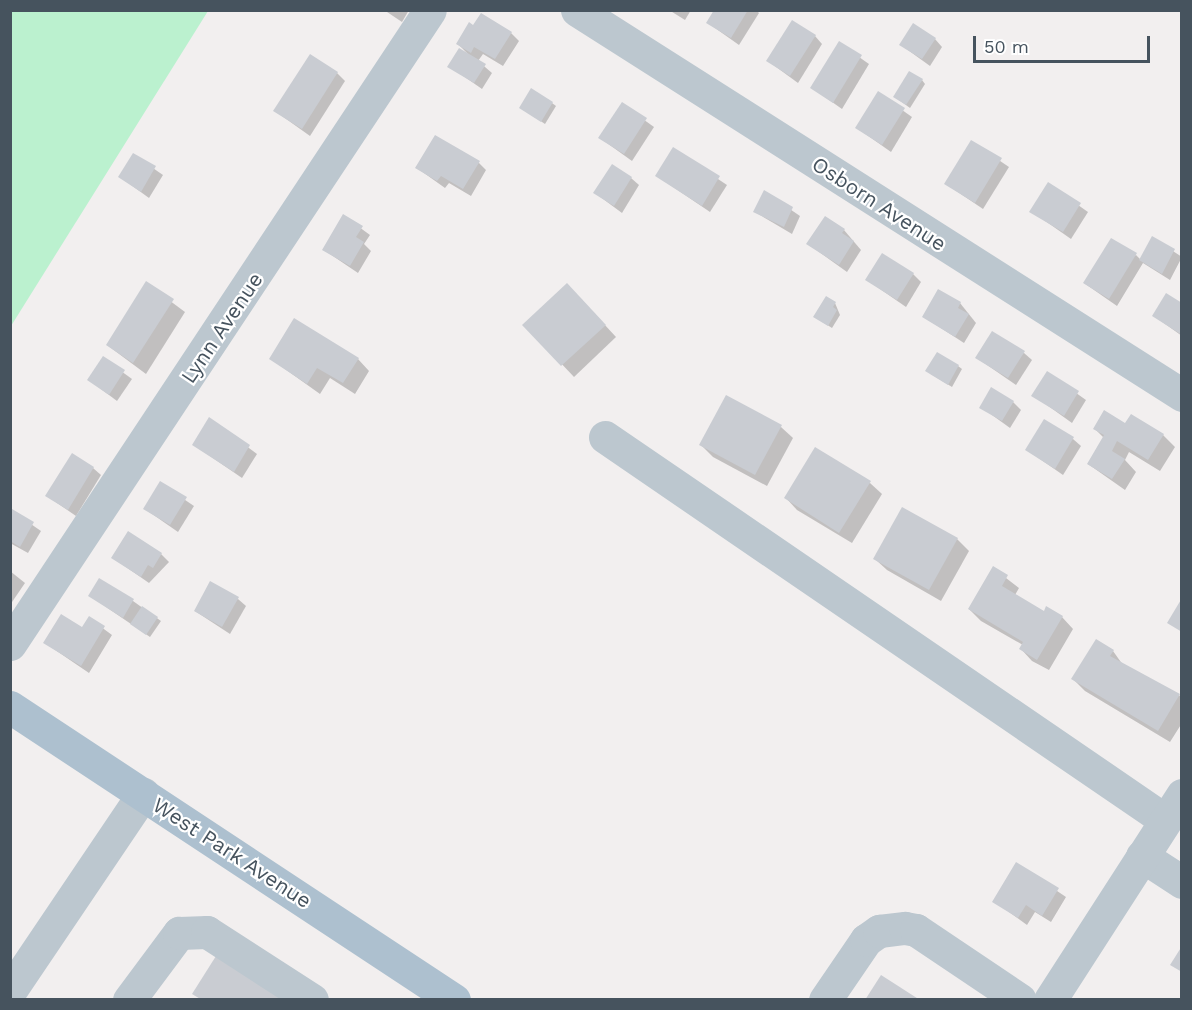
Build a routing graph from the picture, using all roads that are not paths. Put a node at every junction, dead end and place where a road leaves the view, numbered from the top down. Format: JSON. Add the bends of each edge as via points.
{"nodes":[{"id":1,"x":430,"y":10,"type":"edge"},
{"id":2,"x":577,"y":10,"type":"edge"},
{"id":3,"x":1182,"y":395,"type":"edge"},
{"id":4,"x":605,"y":437,"type":"dead end"},
{"id":5,"x":10,"y":644,"type":"edge"},
{"id":6,"x":10,"y":707,"type":"edge"},
{"id":7,"x":143,"y":794,"type":"junction"},
{"id":8,"x":1173,"y":808,"type":"edge"},
{"id":9,"x":1142,"y":856,"type":"junction"},
{"id":10,"x":1182,"y":882,"type":"edge"},
{"id":11,"x":10,"y":992,"type":"edge"},
{"id":12,"x":449,"y":998,"type":"edge"},
{"id":13,"x":129,"y":999,"type":"edge"},
{"id":14,"x":312,"y":999,"type":"edge"},
{"id":15,"x":825,"y":999,"type":"edge"},
{"id":16,"x":1020,"y":999,"type":"edge"},
{"id":17,"x":1050,"y":999,"type":"edge"}],
"edges":[{"from":1,"to":5,"type":"street","name":"Lynn Avenue"},
{"from":2,"to":3,"type":"street","name":"Osborn Avenue"},
{"from":4,"to":8,"type":"street"},
{"from":6,"to":7,"type":"main road","name":"West Park Avenue"},
{"from":7,"to":11,"type":"street"},
{"from":7,"to":12,"type":"main road","name":"West Park Avenue"},
{"from":8,"to":9,"type":"street"},
{"from":9,"to":10,"type":"street"},
{"from":9,"to":17,"type":"street"},
{"from":13,"to":14,"type":"street","via":[[179,933],[207,932]]},
{"from":15,"to":16,"type":"street","via":[[866,940],[879,931],[905,928],[916,930]]}]}
